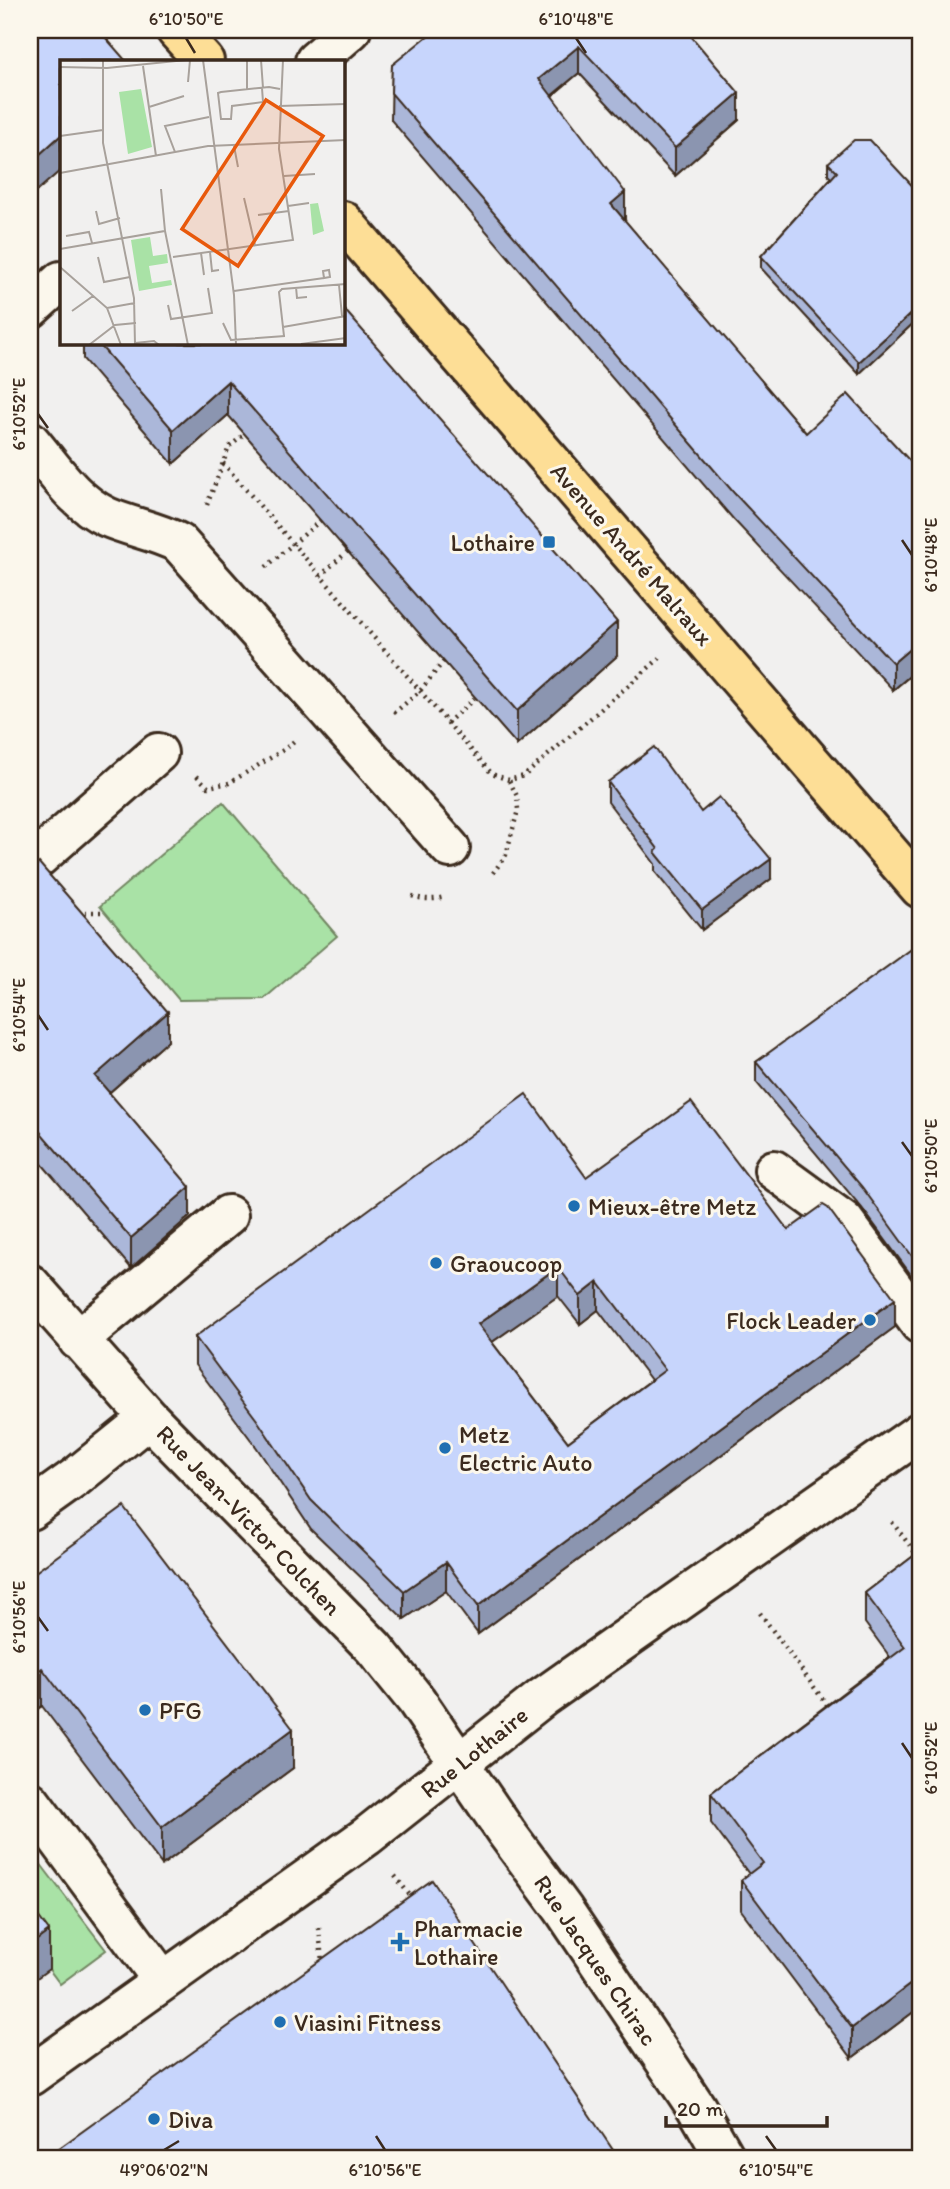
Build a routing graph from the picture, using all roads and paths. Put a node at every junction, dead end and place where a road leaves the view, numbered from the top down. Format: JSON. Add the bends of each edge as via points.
{"nodes":[{"id":1,"x":176,"y":30,"type":"edge"},
{"id":2,"x":351,"y":30,"type":"edge"},
{"id":3,"x":203,"y":60,"type":"edge"},
{"id":4,"x":316,"y":60,"type":"edge"},
{"id":5,"x":345,"y":224,"type":"edge"},
{"id":6,"x":60,"y":282,"type":"edge"},
{"id":7,"x":30,"y":309,"type":"edge"},
{"id":8,"x":245,"y":434,"type":"edge"},
{"id":9,"x":30,"y":441,"type":"edge"},
{"id":10,"x":223,"y":463,"type":"junction"},
{"id":11,"x":321,"y":520,"type":"edge"},
{"id":12,"x":293,"y":544,"type":"junction"},
{"id":13,"x":348,"y":551,"type":"edge"},
{"id":14,"x":188,"y":552,"type":"junction"},
{"id":15,"x":320,"y":576,"type":"junction"},
{"id":16,"x":230,"y":598,"type":"junction"},
{"id":17,"x":695,"y":628,"type":"junction"},
{"id":18,"x":444,"y":661,"type":"edge"},
{"id":19,"x":420,"y":691,"type":"junction"},
{"id":20,"x":476,"y":697,"type":"edge"},
{"id":21,"x":328,"y":710,"type":"junction"},
{"id":22,"x":447,"y":723,"type":"junction"},
{"id":23,"x":358,"y":744,"type":"junction"},
{"id":24,"x":158,"y":753,"type":"joint"},
{"id":25,"x":450,"y":848,"type":"dead end"},
{"id":26,"x":30,"y":865,"type":"edge"},
{"id":27,"x":920,"y":888,"type":"edge"},
{"id":28,"x":774,"y":1170,"type":"dead end"},
{"id":29,"x":228,"y":1215,"type":"dead end"},
{"id":30,"x":30,"y":1284,"type":"edge"},
{"id":31,"x":920,"y":1324,"type":"edge"},
{"id":32,"x":78,"y":1340,"type":"junction"},
{"id":33,"x":149,"y":1418,"type":"junction"},
{"id":34,"x":920,"y":1432,"type":"edge"},
{"id":35,"x":30,"y":1510,"type":"edge"},
{"id":36,"x":891,"y":1522,"type":"dead end"},
{"id":37,"x":920,"y":1559,"type":"edge"},
{"id":38,"x":760,"y":1613,"type":"dead end"},
{"id":39,"x":836,"y":1717,"type":"edge"},
{"id":40,"x":460,"y":1764,"type":"junction"},
{"id":41,"x":30,"y":1801,"type":"edge"},
{"id":42,"x":395,"y":1876,"type":"dead end"},
{"id":43,"x":412,"y":1898,"type":"edge"},
{"id":44,"x":163,"y":1981,"type":"junction"},
{"id":45,"x":30,"y":2076,"type":"edge"},
{"id":46,"x":726,"y":2159,"type":"edge"}],
"edges":[{"from":1,"to":3,"type":"main road"},
{"from":2,"to":4,"type":"street"},
{"from":5,"to":17,"type":"main road","name":"Avenue André Malraux"},
{"from":6,"to":7,"type":"street"},
{"from":8,"to":10,"type":"path","via":[[229,447]]},
{"from":9,"to":14,"type":"street","via":[[81,502],[107,517],[179,542]]},
{"from":10,"to":12,"type":"path"},
{"from":10,"to":14,"type":"path"},
{"from":11,"to":12,"type":"path"},
{"from":12,"to":15,"type":"path"},
{"from":12,"to":16,"type":"path"},
{"from":13,"to":15,"type":"path"},
{"from":14,"to":16,"type":"street"},
{"from":15,"to":19,"type":"path"},
{"from":16,"to":21,"type":"street"},
{"from":17,"to":22,"type":"path","via":[[524,776],[509,780],[492,774]]},
{"from":17,"to":27,"type":"main road","name":"Avenue André Malraux"},
{"from":18,"to":19,"type":"path"},
{"from":19,"to":22,"type":"path"},
{"from":19,"to":23,"type":"path"},
{"from":20,"to":22,"type":"path"},
{"from":21,"to":23,"type":"street"},
{"from":21,"to":24,"type":"path","via":[[285,749],[229,783],[208,787],[184,766]]},
{"from":23,"to":25,"type":"street"},
{"from":24,"to":26,"type":"street"},
{"from":28,"to":31,"type":"street","via":[[844,1221]]},
{"from":29,"to":32,"type":"street"},
{"from":30,"to":32,"type":"street","name":"Rue Jean-Victor Colchen"},
{"from":32,"to":33,"type":"street","name":"Rue Jean-Victor Colchen"},
{"from":33,"to":35,"type":"street"},
{"from":33,"to":40,"type":"street","name":"Rue Jean-Victor Colchen","via":[[374,1648]]},
{"from":34,"to":40,"type":"street","name":"Rue Lothaire","via":[[542,1698]]},
{"from":36,"to":37,"type":"path"},
{"from":38,"to":39,"type":"path"},
{"from":40,"to":44,"type":"street","name":"Rue Lothaire"},
{"from":40,"to":46,"type":"street","name":"Rue Jacques Chirac","via":[[563,1909]]},
{"from":41,"to":44,"type":"street"},
{"from":42,"to":43,"type":"path"},
{"from":44,"to":45,"type":"street","name":"Rue Lothaire"}]}
